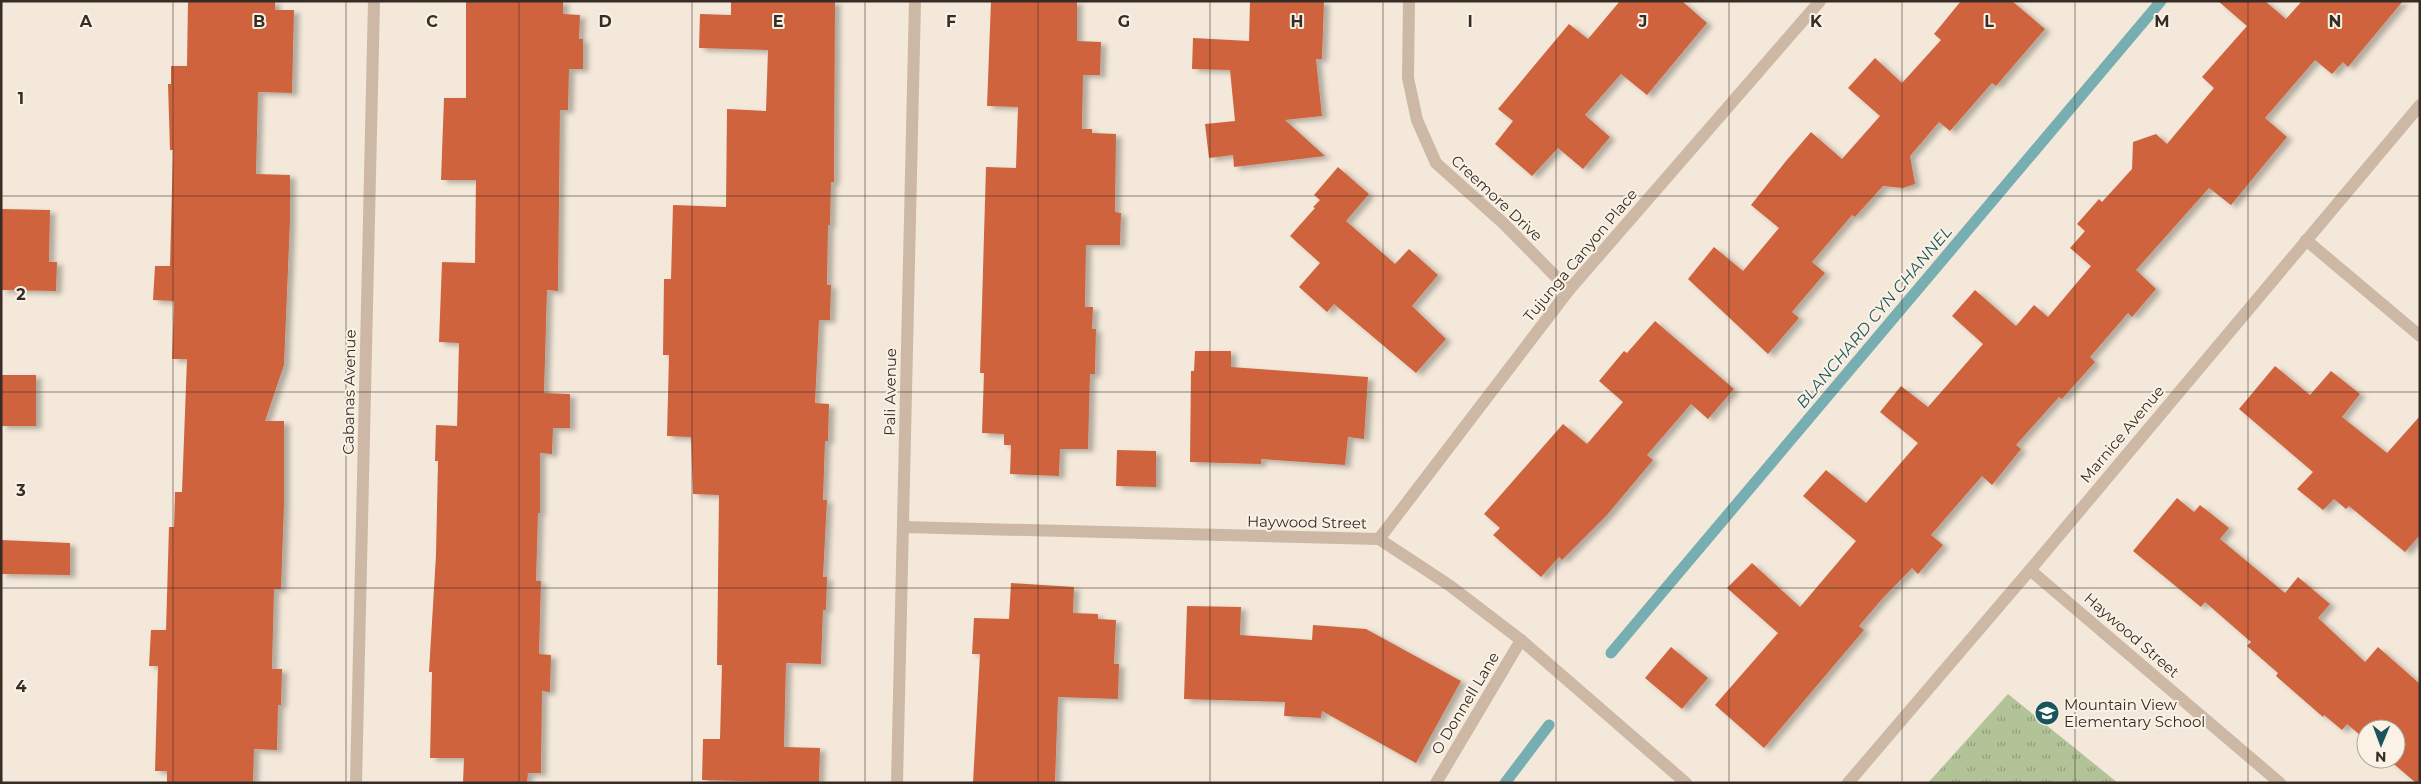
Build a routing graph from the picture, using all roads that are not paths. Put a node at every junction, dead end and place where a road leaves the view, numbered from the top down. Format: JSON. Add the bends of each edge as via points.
{"nodes":[{"id":1,"x":374,"y":1,"type":"edge"},
{"id":2,"x":915,"y":1,"type":"edge"},
{"id":3,"x":1409,"y":1,"type":"edge"},
{"id":4,"x":1820,"y":1,"type":"edge"},
{"id":5,"x":2420,"y":105,"type":"edge"},
{"id":6,"x":2306,"y":240,"type":"junction"},
{"id":7,"x":1569,"y":290,"type":"junction"},
{"id":8,"x":2420,"y":336,"type":"edge"},
{"id":9,"x":903,"y":527,"type":"junction"},
{"id":10,"x":1379,"y":539,"type":"junction"},
{"id":11,"x":2030,"y":570,"type":"junction"},
{"id":12,"x":1521,"y":640,"type":"junction"},
{"id":13,"x":356,"y":783,"type":"edge"},
{"id":14,"x":897,"y":783,"type":"edge"},
{"id":15,"x":1436,"y":783,"type":"edge"},
{"id":16,"x":1686,"y":783,"type":"edge"},
{"id":17,"x":1848,"y":783,"type":"edge"},
{"id":18,"x":2280,"y":783,"type":"edge"}],
"edges":[{"from":1,"to":13,"type":"street","name":"Cabanas Avenue"},
{"from":2,"to":9,"type":"street","name":"Pali Avenue"},
{"from":3,"to":7,"type":"street","name":"Creemore Drive","via":[[1408,78],[1417,120],[1436,163],[1503,223]]},
{"from":4,"to":7,"type":"street","name":"Tujunga Canyon Place"},
{"from":5,"to":6,"type":"street","name":"Marnice Avenue"},
{"from":6,"to":8,"type":"street"},
{"from":6,"to":11,"type":"street","name":"Marnice Avenue"},
{"from":7,"to":10,"type":"street","name":"Tujunga Canyon Place"},
{"from":9,"to":10,"type":"street","name":"Haywood Street"},
{"from":9,"to":14,"type":"street","name":"Pali Avenue"},
{"from":10,"to":12,"type":"street","name":"Haywood Street","via":[[1449,585]]},
{"from":11,"to":17,"type":"street","name":"Marnice Avenue"},
{"from":11,"to":18,"type":"street","name":"Haywood Street"},
{"from":12,"to":15,"type":"street","name":"O Donnell Lane"},
{"from":12,"to":16,"type":"street","name":"Haywood Street"}]}
